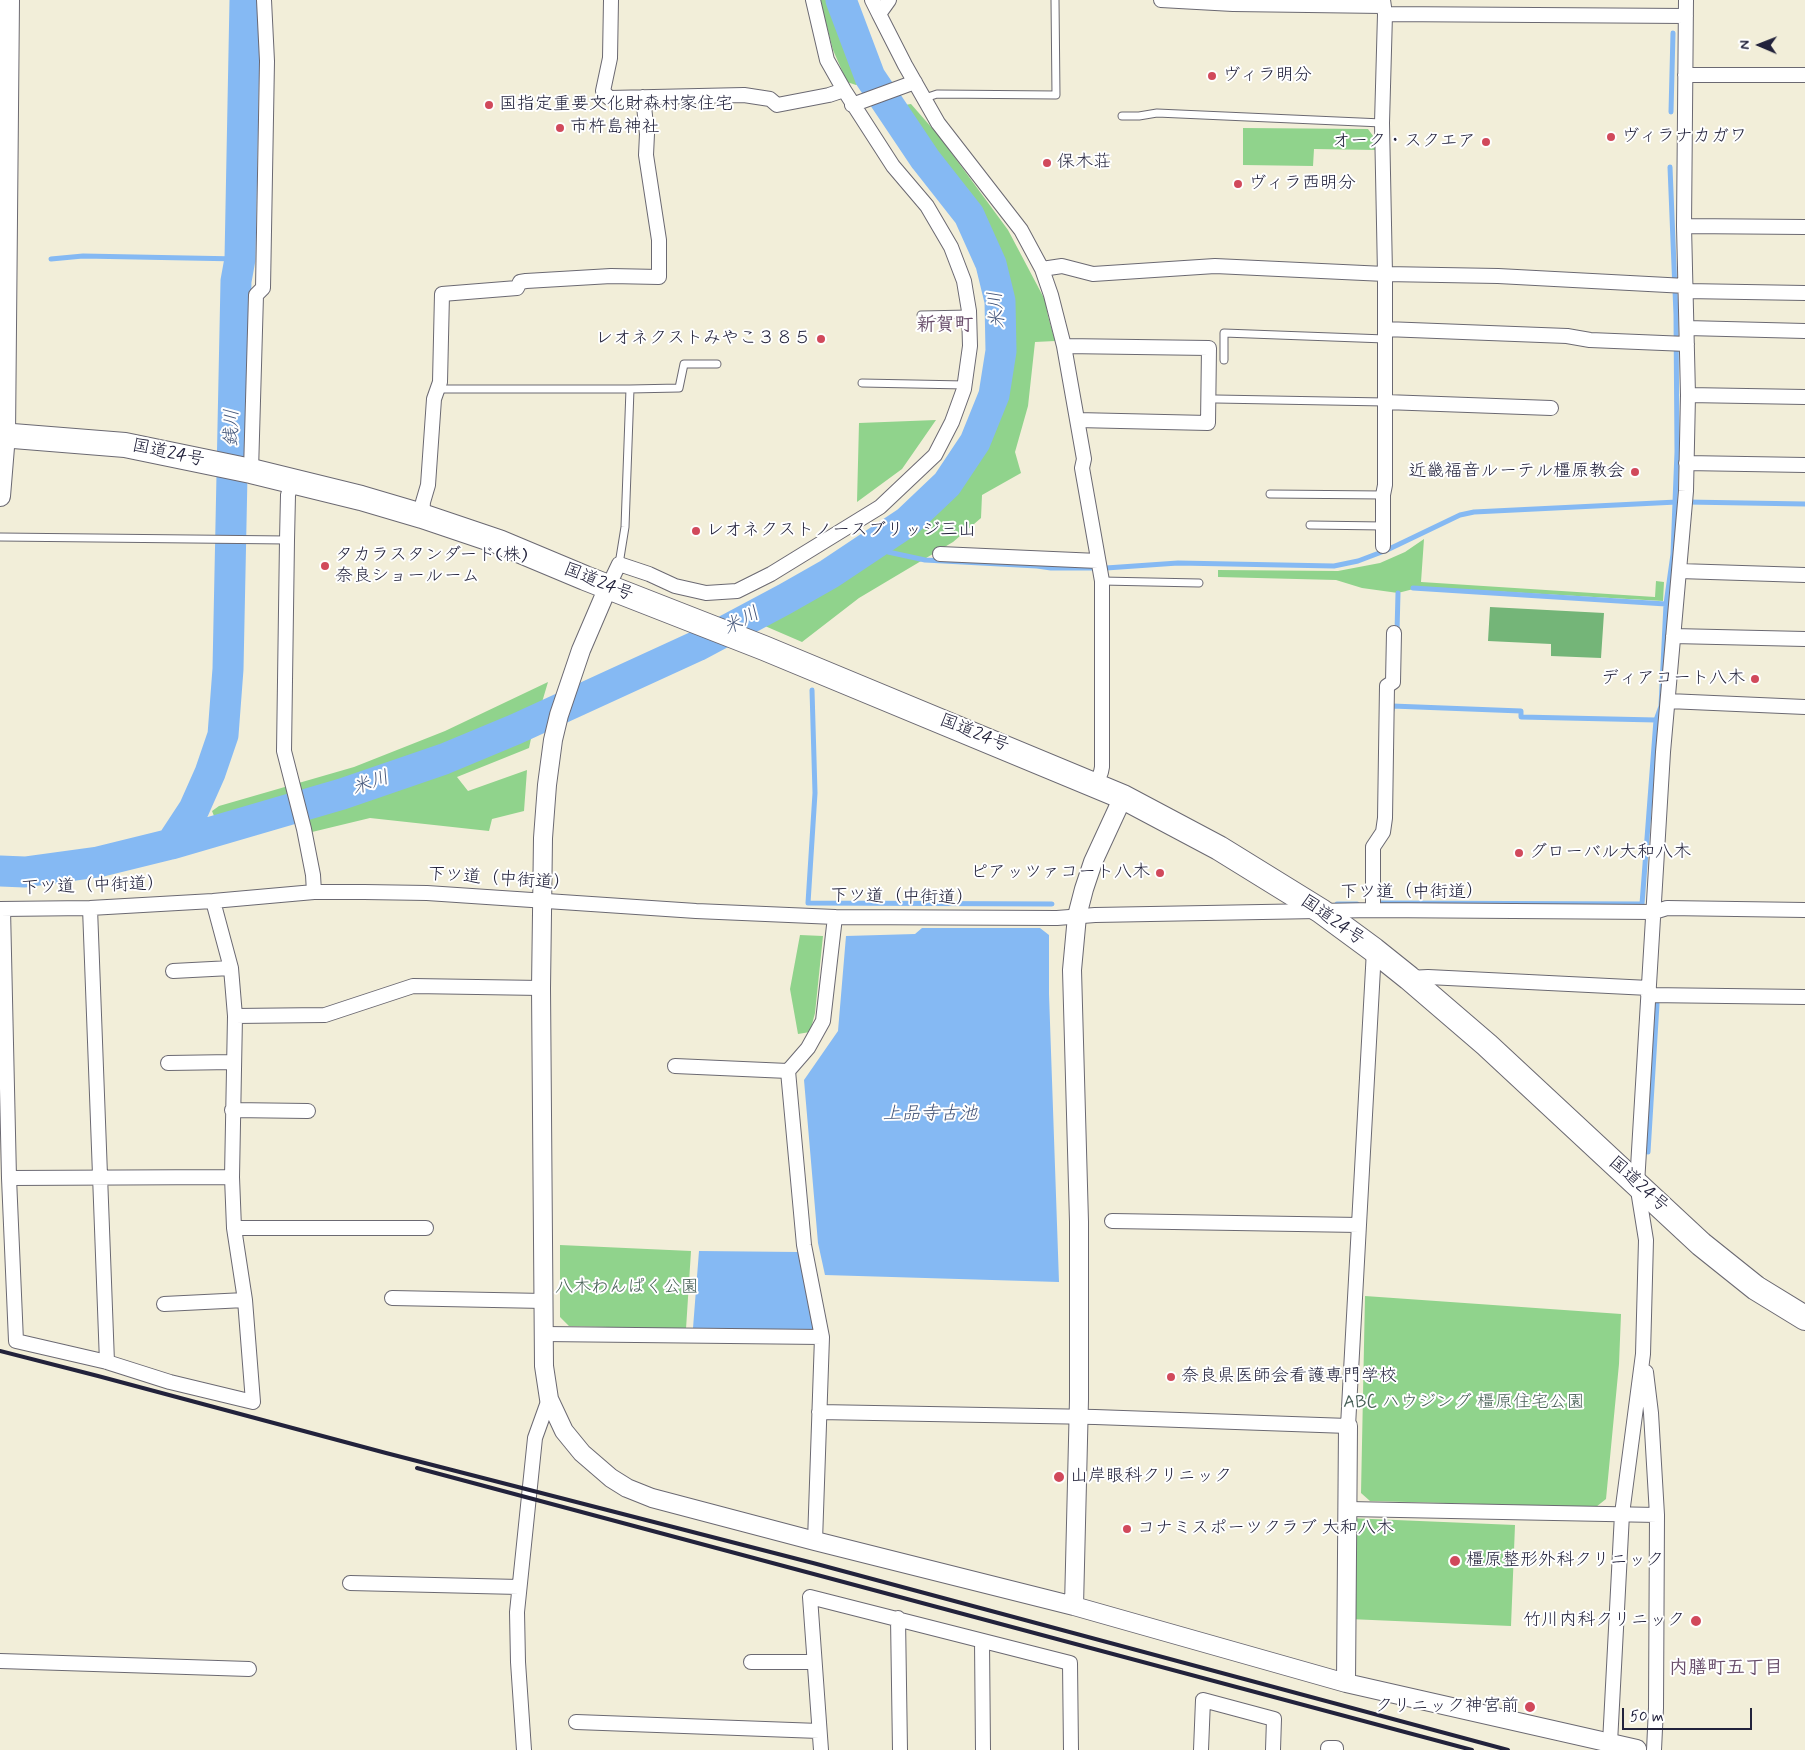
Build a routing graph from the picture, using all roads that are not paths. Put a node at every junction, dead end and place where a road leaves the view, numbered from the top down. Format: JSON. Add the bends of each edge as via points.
{"nodes":[{"id":1,"x":9,"y":0,"type":"edge"},
{"id":2,"x":264,"y":0,"type":"edge"},
{"id":3,"x":611,"y":0,"type":"edge"},
{"id":4,"x":813,"y":0,"type":"edge"},
{"id":5,"x":872,"y":0,"type":"edge"},
{"id":6,"x":888,"y":0,"type":"edge"},
{"id":7,"x":1055,"y":0,"type":"edge"},
{"id":8,"x":1161,"y":0,"type":"edge"},
{"id":9,"x":1686,"y":0,"type":"edge"},
{"id":10,"x":1233,"y":2,"type":"edge"},
{"id":11,"x":1384,"y":7,"type":"edge"},
{"id":12,"x":880,"y":14,"type":"junction"},
{"id":13,"x":1686,"y":16,"type":"junction"},
{"id":14,"x":1685,"y":75,"type":"junction"},
{"id":15,"x":1805,"y":75,"type":"edge"},
{"id":16,"x":911,"y":83,"type":"junction"},
{"id":17,"x":844,"y":90,"type":"junction"},
{"id":18,"x":643,"y":97,"type":"junction"},
{"id":19,"x":925,"y":98,"type":"junction"},
{"id":20,"x":856,"y":103,"type":"junction"},
{"id":21,"x":1122,"y":116,"type":"dead end"},
{"id":22,"x":1382,"y":123,"type":"junction"},
{"id":23,"x":1684,"y":226,"type":"junction"},
{"id":24,"x":1805,"y":227,"type":"edge"},
{"id":25,"x":1042,"y":269,"type":"junction"},
{"id":26,"x":1386,"y":274,"type":"junction"},
{"id":27,"x":1686,"y":289,"type":"junction"},
{"id":28,"x":1805,"y":293,"type":"edge"},
{"id":29,"x":969,"y":314,"type":"junction"},
{"id":30,"x":921,"y":315,"type":"dead end"},
{"id":31,"x":1687,"y":328,"type":"junction"},
{"id":32,"x":1805,"y":331,"type":"edge"},
{"id":33,"x":1385,"y":334,"type":"junction"},
{"id":34,"x":1687,"y":344,"type":"junction"},
{"id":35,"x":1064,"y":346,"type":"junction"},
{"id":36,"x":1224,"y":360,"type":"dead end"},
{"id":37,"x":717,"y":364,"type":"dead end"},
{"id":38,"x":862,"y":383,"type":"dead end"},
{"id":39,"x":965,"y":385,"type":"junction"},
{"id":40,"x":630,"y":388,"type":"junction"},
{"id":41,"x":437,"y":389,"type":"junction"},
{"id":42,"x":1688,"y":395,"type":"junction"},
{"id":43,"x":1805,"y":397,"type":"edge"},
{"id":44,"x":1216,"y":399,"type":"dead end"},
{"id":45,"x":1385,"y":402,"type":"junction"},
{"id":46,"x":1551,"y":408,"type":"dead end"},
{"id":47,"x":1077,"y":420,"type":"junction"},
{"id":48,"x":3,"y":435,"type":"edge"},
{"id":49,"x":1686,"y":463,"type":"junction"},
{"id":50,"x":1805,"y":465,"type":"edge"},
{"id":51,"x":249,"y":471,"type":"junction"},
{"id":52,"x":292,"y":482,"type":"junction"},
{"id":53,"x":1270,"y":494,"type":"dead end"},
{"id":54,"x":1383,"y":495,"type":"junction"},
{"id":55,"x":0,"y":496,"type":"edge"},
{"id":56,"x":422,"y":516,"type":"junction"},
{"id":57,"x":1310,"y":525,"type":"dead end"},
{"id":58,"x":1383,"y":526,"type":"junction"},
{"id":59,"x":0,"y":537,"type":"edge"},
{"id":60,"x":287,"y":540,"type":"junction"},
{"id":61,"x":1383,"y":546,"type":"dead end"},
{"id":62,"x":940,"y":554,"type":"dead end"},
{"id":63,"x":1098,"y":561,"type":"junction"},
{"id":64,"x":619,"y":564,"type":"junction"},
{"id":65,"x":1679,"y":571,"type":"junction"},
{"id":66,"x":1805,"y":575,"type":"edge"},
{"id":67,"x":1102,"y":581,"type":"junction"},
{"id":68,"x":1199,"y":583,"type":"dead end"},
{"id":69,"x":608,"y":587,"type":"junction"},
{"id":70,"x":1394,"y":633,"type":"dead end"},
{"id":71,"x":1673,"y":636,"type":"junction"},
{"id":72,"x":1805,"y":639,"type":"edge"},
{"id":73,"x":1668,"y":702,"type":"junction"},
{"id":74,"x":1805,"y":707,"type":"edge"},
{"id":75,"x":1096,"y":785,"type":"junction"},
{"id":76,"x":1123,"y":797,"type":"junction"},
{"id":77,"x":314,"y":892,"type":"junction"},
{"id":78,"x":213,"y":901,"type":"junction"},
{"id":79,"x":542,"y":901,"type":"junction"},
{"id":80,"x":90,"y":908,"type":"junction"},
{"id":81,"x":1,"y":909,"type":"edge"},
{"id":82,"x":1374,"y":910,"type":"junction"},
{"id":83,"x":1805,"y":910,"type":"edge"},
{"id":84,"x":1320,"y":911,"type":"junction"},
{"id":85,"x":1654,"y":912,"type":"junction"},
{"id":86,"x":835,"y":916,"type":"junction"},
{"id":87,"x":1077,"y":916,"type":"junction"},
{"id":88,"x":1374,"y":950,"type":"junction"},
{"id":89,"x":231,"y":968,"type":"junction"},
{"id":90,"x":173,"y":971,"type":"dead end"},
{"id":91,"x":1408,"y":978,"type":"junction"},
{"id":92,"x":541,"y":988,"type":"junction"},
{"id":93,"x":1648,"y":991,"type":"junction"},
{"id":94,"x":1805,"y":997,"type":"edge"},
{"id":95,"x":235,"y":1016,"type":"junction"},
{"id":96,"x":233,"y":1062,"type":"junction"},
{"id":97,"x":168,"y":1063,"type":"dead end"},
{"id":98,"x":675,"y":1066,"type":"dead end"},
{"id":99,"x":788,"y":1071,"type":"junction"},
{"id":100,"x":232,"y":1110,"type":"junction"},
{"id":101,"x":308,"y":1111,"type":"dead end"},
{"id":102,"x":100,"y":1177,"type":"junction"},
{"id":103,"x":232,"y":1177,"type":"junction"},
{"id":104,"x":9,"y":1178,"type":"junction"},
{"id":105,"x":1637,"y":1184,"type":"junction"},
{"id":106,"x":1112,"y":1221,"type":"dead end"},
{"id":107,"x":1359,"y":1224,"type":"junction"},
{"id":108,"x":234,"y":1228,"type":"junction"},
{"id":109,"x":426,"y":1228,"type":"dead end"},
{"id":110,"x":392,"y":1298,"type":"dead end"},
{"id":111,"x":245,"y":1300,"type":"junction"},
{"id":112,"x":544,"y":1301,"type":"junction"},
{"id":113,"x":164,"y":1304,"type":"dead end"},
{"id":114,"x":1805,"y":1318,"type":"edge"},
{"id":115,"x":544,"y":1334,"type":"junction"},
{"id":116,"x":822,"y":1338,"type":"junction"},
{"id":117,"x":1643,"y":1354,"type":"junction"},
{"id":118,"x":107,"y":1362,"type":"junction"},
{"id":119,"x":549,"y":1399,"type":"junction"},
{"id":120,"x":819,"y":1412,"type":"junction"},
{"id":121,"x":1080,"y":1418,"type":"junction"},
{"id":122,"x":1348,"y":1426,"type":"junction"},
{"id":123,"x":1348,"y":1509,"type":"junction"},
{"id":124,"x":1622,"y":1514,"type":"junction"},
{"id":125,"x":1657,"y":1515,"type":"junction"},
{"id":126,"x":815,"y":1541,"type":"junction"},
{"id":127,"x":350,"y":1583,"type":"dead end"},
{"id":128,"x":519,"y":1586,"type":"junction"},
{"id":129,"x":1074,"y":1606,"type":"junction"},
{"id":130,"x":898,"y":1618,"type":"junction"},
{"id":131,"x":982,"y":1641,"type":"junction"},
{"id":132,"x":0,"y":1661,"type":"edge"},
{"id":133,"x":751,"y":1662,"type":"dead end"},
{"id":134,"x":814,"y":1662,"type":"junction"},
{"id":135,"x":249,"y":1669,"type":"dead end"},
{"id":136,"x":1346,"y":1683,"type":"junction"},
{"id":137,"x":576,"y":1722,"type":"dead end"},
{"id":138,"x":819,"y":1731,"type":"junction"},
{"id":139,"x":1610,"y":1743,"type":"junction"},
{"id":140,"x":524,"y":1750,"type":"edge"},
{"id":141,"x":821,"y":1750,"type":"edge"},
{"id":142,"x":900,"y":1750,"type":"edge"},
{"id":143,"x":983,"y":1750,"type":"edge"},
{"id":144,"x":1071,"y":1750,"type":"edge"},
{"id":145,"x":1201,"y":1750,"type":"edge"},
{"id":146,"x":1274,"y":1750,"type":"edge"},
{"id":147,"x":1646,"y":1750,"type":"edge"}],
"edges":[{"from":1,"to":48,"type":"main road"},
{"from":2,"to":51,"type":"street","via":[[267,62],[263,288],[256,295]]},
{"from":3,"to":18,"type":"street","via":[[610,58],[603,91],[609,98]]},
{"from":4,"to":17,"type":"street","via":[[827,60]]},
{"from":5,"to":12,"type":"street"},
{"from":6,"to":12,"type":"street"},
{"from":7,"to":19,"type":"lane","via":[[1056,95],[937,94]]},
{"from":8,"to":10,"type":"street"},
{"from":9,"to":13,"type":"street"},
{"from":10,"to":11,"type":"street"},
{"from":11,"to":13,"type":"street"},
{"from":11,"to":22,"type":"street"},
{"from":12,"to":16,"type":"street"},
{"from":13,"to":14,"type":"street"},
{"from":14,"to":15,"type":"street"},
{"from":14,"to":23,"type":"street"},
{"from":16,"to":19,"type":"street"},
{"from":16,"to":20,"type":"street"},
{"from":17,"to":18,"type":"street","via":[[777,105],[770,98],[744,96]]},
{"from":17,"to":20,"type":"street"},
{"from":18,"to":41,"type":"street","via":[[646,155],[659,240],[659,277],[526,281],[520,282],[517,288],[442,294],[440,382]]},
{"from":19,"to":25,"type":"street","via":[[938,123],[1021,230]]},
{"from":20,"to":29,"type":"street","via":[[893,166],[927,206],[951,247],[964,281]]},
{"from":21,"to":22,"type":"lane","via":[[1157,113]]},
{"from":22,"to":26,"type":"street"},
{"from":23,"to":24,"type":"street"},
{"from":23,"to":27,"type":"street"},
{"from":25,"to":26,"type":"street","via":[[1062,266],[1093,274],[1214,266]]},
{"from":25,"to":35,"type":"street"},
{"from":26,"to":27,"type":"street","via":[[1498,276]]},
{"from":26,"to":33,"type":"street"},
{"from":27,"to":28,"type":"street"},
{"from":27,"to":31,"type":"street"},
{"from":29,"to":30,"type":"lane"},
{"from":29,"to":39,"type":"street","via":[[970,346]]},
{"from":31,"to":32,"type":"street"},
{"from":31,"to":34,"type":"street"},
{"from":33,"to":34,"type":"street","via":[[1567,336]]},
{"from":33,"to":36,"type":"lane","via":[[1224,334]]},
{"from":33,"to":45,"type":"street"},
{"from":34,"to":42,"type":"street"},
{"from":35,"to":47,"type":"street"},
{"from":35,"to":47,"type":"street","via":[[1209,348],[1208,423]]},
{"from":37,"to":40,"type":"lane","via":[[684,364],[679,388]]},
{"from":38,"to":39,"type":"lane"},
{"from":39,"to":64,"type":"street","via":[[952,422],[935,455],[880,507],[771,574],[737,591],[706,593],[675,586]]},
{"from":40,"to":41,"type":"lane"},
{"from":40,"to":64,"type":"lane","via":[[625,527]]},
{"from":41,"to":56,"type":"street"},
{"from":42,"to":43,"type":"street"},
{"from":42,"to":49,"type":"street"},
{"from":44,"to":45,"type":"lane"},
{"from":45,"to":46,"type":"street"},
{"from":45,"to":54,"type":"street"},
{"from":47,"to":63,"type":"street"},
{"from":48,"to":51,"type":"highway","name":"国道24号","via":[[125,445]]},
{"from":48,"to":55,"type":"main road"},
{"from":49,"to":50,"type":"street"},
{"from":49,"to":65,"type":"street"},
{"from":51,"to":52,"type":"highway","name":"国道24号"},
{"from":52,"to":56,"type":"highway","name":"国道24号"},
{"from":52,"to":60,"type":"street","via":[[288,495]]},
{"from":53,"to":54,"type":"lane"},
{"from":54,"to":58,"type":"street"},
{"from":56,"to":69,"type":"highway","name":"国道24号","via":[[498,542]]},
{"from":57,"to":58,"type":"lane"},
{"from":58,"to":61,"type":"street"},
{"from":59,"to":60,"type":"lane"},
{"from":60,"to":77,"type":"street","via":[[284,751],[304,830]]},
{"from":62,"to":63,"type":"street"},
{"from":63,"to":67,"type":"street"},
{"from":64,"to":69,"type":"street"},
{"from":65,"to":66,"type":"street"},
{"from":65,"to":71,"type":"street"},
{"from":67,"to":68,"type":"lane"},
{"from":67,"to":75,"type":"street","via":[[1102,766]]},
{"from":69,"to":75,"type":"highway","name":"国道24号"},
{"from":69,"to":79,"type":"street","via":[[581,650],[553,740],[542,838]]},
{"from":70,"to":82,"type":"street","via":[[1393,682],[1387,686],[1385,818],[1383,832],[1373,847]]},
{"from":71,"to":72,"type":"street"},
{"from":71,"to":73,"type":"street"},
{"from":73,"to":74,"type":"street"},
{"from":73,"to":85,"type":"street"},
{"from":75,"to":76,"type":"highway","name":"国道24号"},
{"from":76,"to":84,"type":"highway","name":"国道24号","via":[[1219,848]]},
{"from":76,"to":87,"type":"street","via":[[1093,862]]},
{"from":77,"to":78,"type":"street","name":"下ツ道（中街道）"},
{"from":77,"to":79,"type":"street","name":"下ツ道（中街道）"},
{"from":78,"to":80,"type":"street","name":"下ツ道（中街道）"},
{"from":78,"to":89,"type":"street"},
{"from":79,"to":86,"type":"street","name":"下ツ道（中街道）"},
{"from":79,"to":92,"type":"street"},
{"from":80,"to":81,"type":"street","name":"下ツ道（中街道）"},
{"from":80,"to":102,"type":"street"},
{"from":81,"to":104,"type":"street"},
{"from":82,"to":84,"type":"street","name":"下ツ道（中街道）"},
{"from":82,"to":85,"type":"street","name":"下ツ道（中街道）"},
{"from":83,"to":85,"type":"street","name":"下ツ道（中街道）","via":[[1667,908]]},
{"from":84,"to":87,"type":"street","name":"下ツ道（中街道）"},
{"from":84,"to":88,"type":"highway","name":"国道24号"},
{"from":85,"to":93,"type":"street"},
{"from":86,"to":87,"type":"street","name":"下ツ道（中街道）"},
{"from":86,"to":99,"type":"street","via":[[823,1021],[808,1048]]},
{"from":87,"to":121,"type":"street","via":[[1072,970]]},
{"from":88,"to":91,"type":"highway","name":"国道24号"},
{"from":88,"to":107,"type":"street"},
{"from":89,"to":90,"type":"street"},
{"from":89,"to":95,"type":"street"},
{"from":91,"to":93,"type":"street"},
{"from":91,"to":105,"type":"highway","name":"国道24号","via":[[1487,1045]]},
{"from":92,"to":95,"type":"street","via":[[413,986],[325,1015]]},
{"from":92,"to":112,"type":"street"},
{"from":93,"to":94,"type":"street"},
{"from":93,"to":105,"type":"street"},
{"from":95,"to":96,"type":"street"},
{"from":96,"to":97,"type":"street"},
{"from":96,"to":100,"type":"street"},
{"from":98,"to":99,"type":"street"},
{"from":99,"to":116,"type":"street","via":[[804,1245]]},
{"from":100,"to":101,"type":"street"},
{"from":100,"to":103,"type":"street"},
{"from":102,"to":103,"type":"street"},
{"from":102,"to":104,"type":"street"},
{"from":102,"to":118,"type":"street"},
{"from":103,"to":108,"type":"street"},
{"from":104,"to":118,"type":"street","via":[[16,1340]]},
{"from":105,"to":114,"type":"highway","name":"国道24号","via":[[1756,1288]]},
{"from":105,"to":117,"type":"street","via":[[1646,1240]]},
{"from":106,"to":107,"type":"street"},
{"from":107,"to":122,"type":"street"},
{"from":108,"to":109,"type":"street"},
{"from":108,"to":111,"type":"street"},
{"from":110,"to":112,"type":"street"},
{"from":111,"to":113,"type":"street"},
{"from":111,"to":118,"type":"street","via":[[253,1402],[170,1382]]},
{"from":112,"to":115,"type":"street"},
{"from":115,"to":116,"type":"street"},
{"from":115,"to":119,"type":"street"},
{"from":116,"to":120,"type":"street"},
{"from":117,"to":124,"type":"street"},
{"from":117,"to":125,"type":"street","via":[[1651,1413]]},
{"from":119,"to":126,"type":"street","via":[[564,1430],[582,1453],[627,1488],[652,1498]]},
{"from":119,"to":128,"type":"street","via":[[535,1438]]},
{"from":120,"to":121,"type":"street"},
{"from":120,"to":126,"type":"street"},
{"from":121,"to":122,"type":"street"},
{"from":121,"to":129,"type":"street"},
{"from":122,"to":123,"type":"street"},
{"from":123,"to":124,"type":"street"},
{"from":123,"to":136,"type":"street"},
{"from":124,"to":125,"type":"street"},
{"from":124,"to":139,"type":"street"},
{"from":125,"to":147,"type":"street","via":[[1656,1708]]},
{"from":126,"to":129,"type":"street"},
{"from":127,"to":128,"type":"street"},
{"from":128,"to":140,"type":"street","via":[[518,1654]]},
{"from":129,"to":136,"type":"street"},
{"from":130,"to":131,"type":"street"},
{"from":130,"to":134,"type":"street","via":[[810,1597]]},
{"from":130,"to":142,"type":"street"},
{"from":131,"to":143,"type":"street"},
{"from":131,"to":144,"type":"street","via":[[1070,1663]]},
{"from":132,"to":135,"type":"street"},
{"from":133,"to":134,"type":"street"},
{"from":134,"to":138,"type":"street"},
{"from":136,"to":139,"type":"street"},
{"from":137,"to":138,"type":"street"},
{"from":138,"to":141,"type":"street"},
{"from":139,"to":147,"type":"street"},
{"from":145,"to":146,"type":"street","via":[[1203,1700],[1274,1719]]}]}
